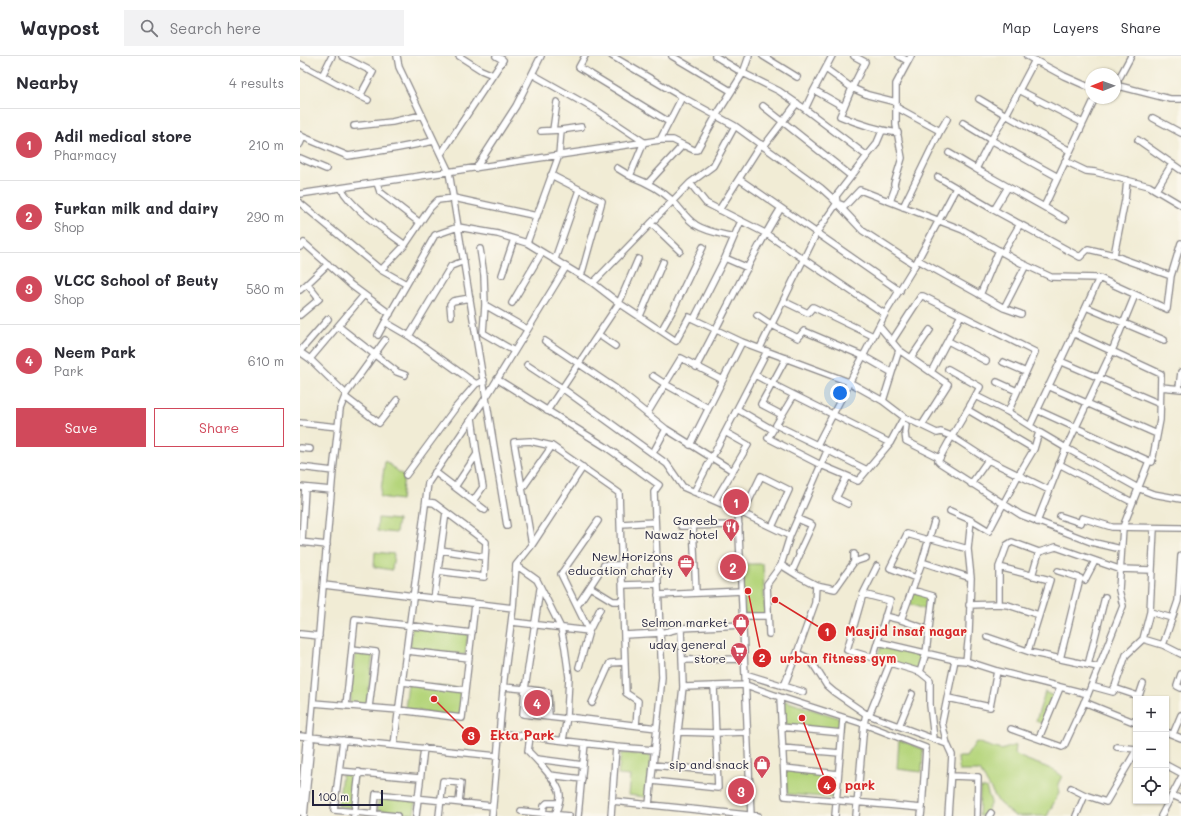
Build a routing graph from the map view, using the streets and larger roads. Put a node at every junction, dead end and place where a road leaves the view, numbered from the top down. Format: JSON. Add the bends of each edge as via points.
{"nodes":[{"id":1,"x":332,"y":56,"type":"edge"},
{"id":2,"x":342,"y":56,"type":"edge"},
{"id":3,"x":397,"y":56,"type":"edge"},
{"id":4,"x":459,"y":56,"type":"edge"},
{"id":5,"x":496,"y":56,"type":"edge"},
{"id":6,"x":540,"y":56,"type":"edge"},
{"id":7,"x":585,"y":56,"type":"edge"},
{"id":8,"x":612,"y":56,"type":"edge"},
{"id":9,"x":672,"y":56,"type":"edge"},
{"id":10,"x":715,"y":56,"type":"edge"},
{"id":11,"x":749,"y":56,"type":"edge"},
{"id":12,"x":763,"y":56,"type":"edge"},
{"id":13,"x":832,"y":56,"type":"edge"},
{"id":14,"x":854,"y":56,"type":"edge"},
{"id":15,"x":899,"y":56,"type":"edge"},
{"id":16,"x":1027,"y":56,"type":"edge"},
{"id":17,"x":1131,"y":56,"type":"edge"},
{"id":18,"x":909,"y":58,"type":"edge"},
{"id":19,"x":1035,"y":60,"type":"junction"},
{"id":20,"x":300,"y":64,"type":"edge"},
{"id":21,"x":826,"y":69,"type":"junction"},
{"id":22,"x":743,"y":73,"type":"junction"},
{"id":23,"x":532,"y":74,"type":"junction"},
{"id":24,"x":1121,"y":74,"type":"edge"},
{"id":25,"x":494,"y":75,"type":"junction"},
{"id":26,"x":322,"y":76,"type":"junction"},
{"id":27,"x":797,"y":77,"type":"dead end"},
{"id":28,"x":1085,"y":85,"type":"edge"},
{"id":29,"x":1121,"y":87,"type":"edge"},
{"id":30,"x":852,"y":88,"type":"junction"},
{"id":31,"x":814,"y":90,"type":"junction"},
{"id":32,"x":1019,"y":90,"type":"junction"},
{"id":33,"x":731,"y":91,"type":"junction"},
{"id":34,"x":360,"y":96,"type":"junction"},
{"id":35,"x":682,"y":97,"type":"junction"},
{"id":36,"x":979,"y":99,"type":"dead end"},
{"id":37,"x":1181,"y":99,"type":"edge"},
{"id":38,"x":368,"y":100,"type":"dead end"},
{"id":39,"x":557,"y":102,"type":"dead end"},
{"id":40,"x":797,"y":103,"type":"junction"},
{"id":41,"x":1092,"y":104,"type":"edge"},
{"id":42,"x":896,"y":105,"type":"junction"},
{"id":43,"x":763,"y":106,"type":"dead end"},
{"id":44,"x":844,"y":107,"type":"junction"},
{"id":45,"x":805,"y":109,"type":"junction"},
{"id":46,"x":422,"y":115,"type":"junction"},
{"id":47,"x":1006,"y":115,"type":"junction"},
{"id":48,"x":716,"y":116,"type":"junction"},
{"id":49,"x":1153,"y":118,"type":"dead end"},
{"id":50,"x":947,"y":119,"type":"dead end"},
{"id":51,"x":783,"y":121,"type":"junction"},
{"id":52,"x":670,"y":122,"type":"junction"},
{"id":53,"x":962,"y":123,"type":"dead end"},
{"id":54,"x":1083,"y":123,"type":"junction"},
{"id":55,"x":354,"y":126,"type":"dead end"},
{"id":56,"x":735,"y":126,"type":"junction"},
{"id":57,"x":581,"y":127,"type":"dead end"},
{"id":58,"x":553,"y":130,"type":"junction"},
{"id":59,"x":561,"y":130,"type":"junction"},
{"id":60,"x":541,"y":131,"type":"dead end"},
{"id":61,"x":882,"y":131,"type":"junction"},
{"id":62,"x":940,"y":131,"type":"junction"},
{"id":63,"x":898,"y":133,"type":"junction"},
{"id":64,"x":1181,"y":133,"type":"edge"},
{"id":65,"x":302,"y":136,"type":"edge"},
{"id":66,"x":434,"y":140,"type":"junction"},
{"id":67,"x":660,"y":140,"type":"junction"},
{"id":68,"x":991,"y":140,"type":"junction"},
{"id":69,"x":1138,"y":140,"type":"dead end"},
{"id":70,"x":644,"y":142,"type":"junction"},
{"id":71,"x":300,"y":144,"type":"edge"},
{"id":72,"x":683,"y":145,"type":"junction"},
{"id":73,"x":762,"y":145,"type":"junction"},
{"id":74,"x":1070,"y":151,"type":"junction"},
{"id":75,"x":949,"y":153,"type":"dead end"},
{"id":76,"x":440,"y":154,"type":"junction"},
{"id":77,"x":559,"y":155,"type":"junction"},
{"id":78,"x":867,"y":156,"type":"junction"},
{"id":79,"x":300,"y":158,"type":"edge"},
{"id":80,"x":1065,"y":161,"type":"junction"},
{"id":81,"x":1172,"y":164,"type":"junction"},
{"id":82,"x":476,"y":168,"type":"junction"},
{"id":83,"x":617,"y":168,"type":"dead end"},
{"id":84,"x":326,"y":169,"type":"dead end"},
{"id":85,"x":976,"y":169,"type":"junction"},
{"id":86,"x":1181,"y":170,"type":"edge"},
{"id":87,"x":449,"y":172,"type":"junction"},
{"id":88,"x":551,"y":175,"type":"junction"},
{"id":89,"x":630,"y":176,"type":"junction"},
{"id":90,"x":851,"y":176,"type":"junction"},
{"id":91,"x":938,"y":177,"type":"dead end"},
{"id":92,"x":1058,"y":177,"type":"junction"},
{"id":93,"x":739,"y":179,"type":"junction"},
{"id":94,"x":1127,"y":180,"type":"junction"},
{"id":95,"x":377,"y":183,"type":"junction"},
{"id":96,"x":648,"y":183,"type":"junction"},
{"id":97,"x":690,"y":183,"type":"junction"},
{"id":98,"x":1008,"y":187,"type":"junction"},
{"id":99,"x":341,"y":188,"type":"junction"},
{"id":100,"x":956,"y":188,"type":"junction"},
{"id":101,"x":580,"y":190,"type":"junction"},
{"id":102,"x":1156,"y":190,"type":"junction"},
{"id":103,"x":300,"y":194,"type":"edge"},
{"id":104,"x":454,"y":198,"type":"junction"},
{"id":105,"x":886,"y":200,"type":"junction"},
{"id":106,"x":673,"y":201,"type":"junction"},
{"id":107,"x":300,"y":203,"type":"edge"},
{"id":108,"x":837,"y":203,"type":"junction"},
{"id":109,"x":1181,"y":205,"type":"edge"},
{"id":110,"x":903,"y":207,"type":"junction"},
{"id":111,"x":1044,"y":207,"type":"junction"},
{"id":112,"x":781,"y":208,"type":"junction"},
{"id":113,"x":719,"y":210,"type":"junction"},
{"id":114,"x":994,"y":210,"type":"junction"},
{"id":115,"x":537,"y":216,"type":"junction"},
{"id":116,"x":1065,"y":219,"type":"dead end"},
{"id":117,"x":939,"y":220,"type":"junction"},
{"id":118,"x":741,"y":221,"type":"junction"},
{"id":119,"x":420,"y":223,"type":"junction"},
{"id":120,"x":651,"y":223,"type":"junction"},
{"id":121,"x":1020,"y":224,"type":"junction"},
{"id":122,"x":458,"y":226,"type":"junction"},
{"id":123,"x":766,"y":232,"type":"junction"},
{"id":124,"x":817,"y":232,"type":"junction"},
{"id":125,"x":734,"y":237,"type":"junction"},
{"id":126,"x":514,"y":239,"type":"junction"},
{"id":127,"x":527,"y":242,"type":"junction"},
{"id":128,"x":1181,"y":243,"type":"edge"},
{"id":129,"x":405,"y":245,"type":"junction"},
{"id":130,"x":300,"y":247,"type":"edge"},
{"id":131,"x":703,"y":247,"type":"dead end"},
{"id":132,"x":480,"y":249,"type":"dead end"},
{"id":133,"x":680,"y":251,"type":"dead end"},
{"id":134,"x":542,"y":252,"type":"junction"},
{"id":135,"x":1001,"y":252,"type":"junction"},
{"id":136,"x":1114,"y":255,"type":"junction"},
{"id":137,"x":638,"y":258,"type":"dead end"},
{"id":138,"x":725,"y":258,"type":"junction"},
{"id":139,"x":555,"y":259,"type":"junction"},
{"id":140,"x":804,"y":259,"type":"junction"},
{"id":141,"x":1179,"y":260,"type":"edge"},
{"id":142,"x":464,"y":261,"type":"junction"},
{"id":143,"x":663,"y":262,"type":"dead end"},
{"id":144,"x":916,"y":263,"type":"junction"},
{"id":145,"x":328,"y":264,"type":"junction"},
{"id":146,"x":1026,"y":265,"type":"junction"},
{"id":147,"x":566,"y":267,"type":"junction"},
{"id":148,"x":748,"y":268,"type":"junction"},
{"id":149,"x":381,"y":270,"type":"junction"},
{"id":150,"x":502,"y":275,"type":"dead end"},
{"id":151,"x":581,"y":276,"type":"junction"},
{"id":152,"x":1171,"y":276,"type":"junction"},
{"id":153,"x":1099,"y":278,"type":"junction"},
{"id":154,"x":593,"y":283,"type":"junction"},
{"id":155,"x":307,"y":284,"type":"junction"},
{"id":156,"x":406,"y":284,"type":"junction"},
{"id":157,"x":300,"y":290,"type":"edge"},
{"id":158,"x":900,"y":291,"type":"junction"},
{"id":159,"x":364,"y":295,"type":"junction"},
{"id":160,"x":980,"y":295,"type":"junction"},
{"id":161,"x":1135,"y":295,"type":"junction"},
{"id":162,"x":470,"y":298,"type":"junction"},
{"id":163,"x":783,"y":301,"type":"junction"},
{"id":164,"x":512,"y":303,"type":"dead end"},
{"id":165,"x":620,"y":303,"type":"junction"},
{"id":166,"x":485,"y":305,"type":"junction"},
{"id":167,"x":1086,"y":307,"type":"junction"},
{"id":168,"x":1004,"y":308,"type":"junction"},
{"id":169,"x":390,"y":314,"type":"junction"},
{"id":170,"x":885,"y":314,"type":"junction"},
{"id":171,"x":1021,"y":314,"type":"dead end"},
{"id":172,"x":300,"y":315,"type":"edge"},
{"id":173,"x":757,"y":315,"type":"dead end"},
{"id":174,"x":452,"y":316,"type":"dead end"},
{"id":175,"x":640,"y":316,"type":"junction"},
{"id":176,"x":961,"y":316,"type":"junction"},
{"id":177,"x":328,"y":319,"type":"dead end"},
{"id":178,"x":694,"y":319,"type":"junction"},
{"id":179,"x":385,"y":322,"type":"junction"},
{"id":180,"x":1123,"y":323,"type":"junction"},
{"id":181,"x":772,"y":325,"type":"junction"},
{"id":182,"x":338,"y":326,"type":"junction"},
{"id":183,"x":879,"y":326,"type":"junction"},
{"id":184,"x":527,"y":330,"type":"junction"},
{"id":185,"x":716,"y":330,"type":"junction"},
{"id":186,"x":930,"y":330,"type":"dead end"},
{"id":187,"x":661,"y":331,"type":"junction"},
{"id":188,"x":1074,"y":334,"type":"junction"},
{"id":189,"x":378,"y":335,"type":"dead end"},
{"id":190,"x":599,"y":335,"type":"junction"},
{"id":191,"x":409,"y":336,"type":"junction"},
{"id":192,"x":873,"y":336,"type":"junction"},
{"id":193,"x":385,"y":340,"type":"dead end"},
{"id":194,"x":1164,"y":340,"type":"dead end"},
{"id":195,"x":545,"y":341,"type":"dead end"},
{"id":196,"x":892,"y":341,"type":"junction"},
{"id":197,"x":948,"y":341,"type":"junction"},
{"id":198,"x":742,"y":342,"type":"junction"},
{"id":199,"x":615,"y":346,"type":"dead end"},
{"id":200,"x":760,"y":348,"type":"junction"},
{"id":201,"x":899,"y":350,"type":"junction"},
{"id":202,"x":300,"y":351,"type":"edge"},
{"id":203,"x":767,"y":351,"type":"junction"},
{"id":204,"x":1112,"y":351,"type":"junction"},
{"id":205,"x":514,"y":352,"type":"junction"},
{"id":206,"x":374,"y":355,"type":"junction"},
{"id":207,"x":863,"y":356,"type":"junction"},
{"id":208,"x":786,"y":358,"type":"junction"},
{"id":209,"x":911,"y":358,"type":"junction"},
{"id":210,"x":310,"y":359,"type":"junction"},
{"id":211,"x":986,"y":361,"type":"dead end"},
{"id":212,"x":1060,"y":361,"type":"junction"},
{"id":213,"x":1003,"y":362,"type":"dead end"},
{"id":214,"x":579,"y":364,"type":"junction"},
{"id":215,"x":526,"y":366,"type":"dead end"},
{"id":216,"x":696,"y":367,"type":"junction"},
{"id":217,"x":948,"y":369,"type":"dead end"},
{"id":218,"x":891,"y":372,"type":"junction"},
{"id":219,"x":931,"y":372,"type":"junction"},
{"id":220,"x":1026,"y":372,"type":"junction"},
{"id":221,"x":1181,"y":372,"type":"edge"},
{"id":222,"x":405,"y":375,"type":"dead end"},
{"id":223,"x":755,"y":375,"type":"junction"},
{"id":224,"x":653,"y":376,"type":"dead end"},
{"id":225,"x":1099,"y":378,"type":"junction"},
{"id":226,"x":497,"y":379,"type":"junction"},
{"id":227,"x":484,"y":380,"type":"junction"},
{"id":228,"x":722,"y":380,"type":"junction"},
{"id":229,"x":849,"y":382,"type":"junction"},
{"id":230,"x":996,"y":382,"type":"dead end"},
{"id":231,"x":476,"y":384,"type":"junction"},
{"id":232,"x":665,"y":384,"type":"junction"},
{"id":233,"x":772,"y":384,"type":"junction"},
{"id":234,"x":1048,"y":386,"type":"junction"},
{"id":235,"x":1161,"y":387,"type":"junction"},
{"id":236,"x":562,"y":388,"type":"junction"},
{"id":237,"x":1180,"y":389,"type":"edge"},
{"id":238,"x":1017,"y":391,"type":"junction"},
{"id":239,"x":794,"y":395,"type":"junction"},
{"id":240,"x":346,"y":396,"type":"junction"},
{"id":241,"x":487,"y":396,"type":"junction"},
{"id":242,"x":976,"y":396,"type":"junction"},
{"id":243,"x":397,"y":400,"type":"dead end"},
{"id":244,"x":883,"y":401,"type":"junction"},
{"id":245,"x":1087,"y":404,"type":"junction"},
{"id":246,"x":1160,"y":404,"type":"junction"},
{"id":247,"x":708,"y":408,"type":"junction"},
{"id":248,"x":737,"y":409,"type":"junction"},
{"id":249,"x":547,"y":410,"type":"junction"},
{"id":250,"x":968,"y":410,"type":"junction"},
{"id":251,"x":1038,"y":410,"type":"junction"},
{"id":252,"x":1008,"y":412,"type":"junction"},
{"id":253,"x":647,"y":414,"type":"junction"},
{"id":254,"x":834,"y":414,"type":"junction"},
{"id":255,"x":782,"y":415,"type":"junction"},
{"id":256,"x":904,"y":417,"type":"junction"},
{"id":257,"x":472,"y":418,"type":"junction"},
{"id":258,"x":300,"y":423,"type":"edge"},
{"id":259,"x":901,"y":423,"type":"junction"},
{"id":260,"x":922,"y":425,"type":"junction"},
{"id":261,"x":1030,"y":426,"type":"junction"},
{"id":262,"x":338,"y":427,"type":"junction"},
{"id":263,"x":1077,"y":427,"type":"junction"},
{"id":264,"x":774,"y":428,"type":"junction"},
{"id":265,"x":666,"y":429,"type":"junction"},
{"id":266,"x":725,"y":432,"type":"junction"},
{"id":267,"x":1039,"y":432,"type":"junction"},
{"id":268,"x":1157,"y":434,"type":"junction"},
{"id":269,"x":951,"y":436,"type":"junction"},
{"id":270,"x":890,"y":443,"type":"junction"},
{"id":271,"x":690,"y":445,"type":"junction"},
{"id":272,"x":817,"y":445,"type":"junction"},
{"id":273,"x":552,"y":446,"type":"junction"},
{"id":274,"x":300,"y":448,"type":"edge"},
{"id":275,"x":1066,"y":448,"type":"junction"},
{"id":276,"x":310,"y":449,"type":"dead end"},
{"id":277,"x":1034,"y":449,"type":"junction"},
{"id":278,"x":827,"y":451,"type":"junction"},
{"id":279,"x":653,"y":453,"type":"junction"},
{"id":280,"x":477,"y":454,"type":"junction"},
{"id":281,"x":712,"y":457,"type":"junction"},
{"id":282,"x":940,"y":458,"type":"junction"},
{"id":283,"x":988,"y":460,"type":"junction"},
{"id":284,"x":1149,"y":461,"type":"junction"},
{"id":285,"x":1060,"y":464,"type":"junction"},
{"id":286,"x":821,"y":465,"type":"junction"},
{"id":287,"x":300,"y":467,"type":"edge"},
{"id":288,"x":583,"y":467,"type":"junction"},
{"id":289,"x":867,"y":470,"type":"junction"},
{"id":290,"x":333,"y":471,"type":"junction"},
{"id":291,"x":733,"y":471,"type":"junction"},
{"id":292,"x":435,"y":472,"type":"junction"},
{"id":293,"x":406,"y":475,"type":"dead end"},
{"id":294,"x":847,"y":476,"type":"junction"},
{"id":295,"x":1018,"y":476,"type":"junction"},
{"id":296,"x":971,"y":484,"type":"junction"},
{"id":297,"x":302,"y":487,"type":"edge"},
{"id":298,"x":455,"y":487,"type":"junction"},
{"id":299,"x":1138,"y":488,"type":"junction"},
{"id":300,"x":522,"y":489,"type":"junction"},
{"id":301,"x":331,"y":490,"type":"junction"},
{"id":302,"x":1049,"y":490,"type":"junction"},
{"id":303,"x":694,"y":492,"type":"junction"},
{"id":304,"x":1181,"y":499,"type":"edge"},
{"id":305,"x":473,"y":501,"type":"junction"},
{"id":306,"x":715,"y":501,"type":"junction"},
{"id":307,"x":426,"y":502,"type":"junction"},
{"id":308,"x":1132,"y":502,"type":"junction"},
{"id":309,"x":1004,"y":503,"type":"junction"},
{"id":310,"x":848,"y":504,"type":"dead end"},
{"id":311,"x":485,"y":510,"type":"dead end"},
{"id":312,"x":950,"y":511,"type":"dead end"},
{"id":313,"x":446,"y":512,"type":"junction"},
{"id":314,"x":741,"y":512,"type":"junction"},
{"id":315,"x":1060,"y":516,"type":"dead end"},
{"id":316,"x":798,"y":518,"type":"junction"},
{"id":317,"x":598,"y":520,"type":"dead end"},
{"id":318,"x":971,"y":520,"type":"junction"},
{"id":319,"x":656,"y":522,"type":"junction"},
{"id":320,"x":934,"y":522,"type":"dead end"},
{"id":321,"x":1037,"y":522,"type":"junction"},
{"id":322,"x":620,"y":524,"type":"junction"},
{"id":323,"x":693,"y":525,"type":"junction"},
{"id":324,"x":739,"y":525,"type":"junction"},
{"id":325,"x":508,"y":526,"type":"dead end"},
{"id":326,"x":680,"y":526,"type":"dead end"},
{"id":327,"x":772,"y":527,"type":"junction"},
{"id":328,"x":1123,"y":527,"type":"junction"},
{"id":329,"x":1154,"y":528,"type":"junction"},
{"id":330,"x":1181,"y":528,"type":"edge"},
{"id":331,"x":790,"y":536,"type":"junction"},
{"id":332,"x":929,"y":539,"type":"junction"},
{"id":333,"x":301,"y":542,"type":"edge"},
{"id":334,"x":327,"y":545,"type":"junction"},
{"id":335,"x":532,"y":545,"type":"junction"},
{"id":336,"x":968,"y":549,"type":"junction"},
{"id":337,"x":1121,"y":549,"type":"junction"},
{"id":338,"x":441,"y":550,"type":"junction"},
{"id":339,"x":1039,"y":552,"type":"junction"},
{"id":340,"x":854,"y":554,"type":"dead end"},
{"id":341,"x":1181,"y":556,"type":"edge"},
{"id":342,"x":486,"y":557,"type":"junction"},
{"id":343,"x":866,"y":558,"type":"dead end"},
{"id":344,"x":1095,"y":561,"type":"junction"},
{"id":345,"x":854,"y":562,"type":"junction"},
{"id":346,"x":922,"y":562,"type":"junction"},
{"id":347,"x":516,"y":565,"type":"junction"},
{"id":348,"x":622,"y":565,"type":"junction"},
{"id":349,"x":781,"y":565,"type":"junction"},
{"id":350,"x":877,"y":566,"type":"dead end"},
{"id":351,"x":999,"y":567,"type":"junction"},
{"id":352,"x":1120,"y":569,"type":"junction"},
{"id":353,"x":1152,"y":570,"type":"junction"},
{"id":354,"x":1058,"y":571,"type":"dead end"},
{"id":355,"x":438,"y":572,"type":"junction"},
{"id":356,"x":792,"y":572,"type":"junction"},
{"id":357,"x":1032,"y":576,"type":"junction"},
{"id":358,"x":916,"y":578,"type":"junction"},
{"id":359,"x":971,"y":578,"type":"junction"},
{"id":360,"x":1180,"y":579,"type":"edge"},
{"id":361,"x":1085,"y":580,"type":"dead end"},
{"id":362,"x":657,"y":584,"type":"junction"},
{"id":363,"x":324,"y":585,"type":"junction"},
{"id":364,"x":623,"y":585,"type":"junction"},
{"id":365,"x":816,"y":585,"type":"junction"},
{"id":366,"x":590,"y":587,"type":"junction"},
{"id":367,"x":540,"y":589,"type":"junction"},
{"id":368,"x":912,"y":590,"type":"junction"},
{"id":369,"x":742,"y":591,"type":"junction"},
{"id":370,"x":696,"y":593,"type":"junction"},
{"id":371,"x":863,"y":594,"type":"junction"},
{"id":372,"x":658,"y":595,"type":"junction"},
{"id":373,"x":414,"y":596,"type":"junction"},
{"id":374,"x":1105,"y":597,"type":"dead end"},
{"id":375,"x":434,"y":599,"type":"junction"},
{"id":376,"x":623,"y":601,"type":"junction"},
{"id":377,"x":1179,"y":601,"type":"edge"},
{"id":378,"x":475,"y":604,"type":"junction"},
{"id":379,"x":999,"y":604,"type":"junction"},
{"id":380,"x":970,"y":605,"type":"junction"},
{"id":381,"x":577,"y":606,"type":"junction"},
{"id":382,"x":514,"y":608,"type":"junction"},
{"id":383,"x":600,"y":609,"type":"dead end"},
{"id":384,"x":1150,"y":612,"type":"junction"},
{"id":385,"x":1040,"y":615,"type":"junction"},
{"id":386,"x":743,"y":616,"type":"junction"},
{"id":387,"x":768,"y":616,"type":"junction"},
{"id":388,"x":885,"y":616,"type":"junction"},
{"id":389,"x":1172,"y":618,"type":"junction"},
{"id":390,"x":901,"y":620,"type":"junction"},
{"id":391,"x":512,"y":622,"type":"junction"},
{"id":392,"x":534,"y":624,"type":"junction"},
{"id":393,"x":743,"y":625,"type":"junction"},
{"id":394,"x":410,"y":626,"type":"junction"},
{"id":395,"x":561,"y":628,"type":"junction"},
{"id":396,"x":681,"y":628,"type":"junction"},
{"id":397,"x":929,"y":630,"type":"junction"},
{"id":398,"x":590,"y":631,"type":"junction"},
{"id":399,"x":472,"y":633,"type":"junction"},
{"id":400,"x":661,"y":633,"type":"junction"},
{"id":401,"x":300,"y":634,"type":"edge"},
{"id":402,"x":769,"y":634,"type":"dead end"},
{"id":403,"x":624,"y":635,"type":"junction"},
{"id":404,"x":319,"y":636,"type":"junction"},
{"id":405,"x":987,"y":638,"type":"dead end"},
{"id":406,"x":1143,"y":639,"type":"junction"},
{"id":407,"x":878,"y":642,"type":"junction"},
{"id":408,"x":1163,"y":645,"type":"junction"},
{"id":409,"x":352,"y":649,"type":"junction"},
{"id":410,"x":407,"y":651,"type":"junction"},
{"id":411,"x":1028,"y":651,"type":"junction"},
{"id":412,"x":797,"y":653,"type":"junction"},
{"id":413,"x":926,"y":653,"type":"junction"},
{"id":414,"x":1181,"y":654,"type":"edge"},
{"id":415,"x":872,"y":657,"type":"junction"},
{"id":416,"x":469,"y":658,"type":"junction"},
{"id":417,"x":744,"y":658,"type":"junction"},
{"id":418,"x":1060,"y":659,"type":"junction"},
{"id":419,"x":682,"y":660,"type":"junction"},
{"id":420,"x":955,"y":660,"type":"junction"},
{"id":421,"x":966,"y":661,"type":"junction"},
{"id":422,"x":625,"y":662,"type":"junction"},
{"id":423,"x":890,"y":663,"type":"junction"},
{"id":424,"x":1088,"y":665,"type":"junction"},
{"id":425,"x":579,"y":667,"type":"dead end"},
{"id":426,"x":1098,"y":667,"type":"junction"},
{"id":427,"x":997,"y":671,"type":"junction"},
{"id":428,"x":920,"y":672,"type":"junction"},
{"id":429,"x":745,"y":674,"type":"junction"},
{"id":430,"x":1181,"y":674,"type":"edge"},
{"id":431,"x":403,"y":682,"type":"junction"},
{"id":432,"x":1142,"y":684,"type":"dead end"},
{"id":433,"x":746,"y":685,"type":"junction"},
{"id":434,"x":503,"y":686,"type":"junction"},
{"id":435,"x":714,"y":686,"type":"junction"},
{"id":436,"x":784,"y":686,"type":"junction"},
{"id":437,"x":1091,"y":686,"type":"junction"},
{"id":438,"x":683,"y":687,"type":"junction"},
{"id":439,"x":1060,"y":688,"type":"junction"},
{"id":440,"x":1114,"y":688,"type":"junction"},
{"id":441,"x":1181,"y":688,"type":"edge"},
{"id":442,"x":465,"y":690,"type":"junction"},
{"id":443,"x":525,"y":690,"type":"junction"},
{"id":444,"x":803,"y":692,"type":"dead end"},
{"id":445,"x":912,"y":694,"type":"dead end"},
{"id":446,"x":1088,"y":694,"type":"junction"},
{"id":447,"x":1135,"y":696,"type":"edge"},
{"id":448,"x":1138,"y":696,"type":"edge"},
{"id":449,"x":780,"y":698,"type":"junction"},
{"id":450,"x":948,"y":698,"type":"junction"},
{"id":451,"x":1084,"y":702,"type":"junction"},
{"id":452,"x":313,"y":703,"type":"junction"},
{"id":453,"x":592,"y":703,"type":"dead end"},
{"id":454,"x":346,"y":706,"type":"junction"},
{"id":455,"x":369,"y":707,"type":"junction"},
{"id":456,"x":399,"y":710,"type":"junction"},
{"id":457,"x":866,"y":714,"type":"junction"},
{"id":458,"x":1181,"y":715,"type":"edge"},
{"id":459,"x":548,"y":717,"type":"junction"},
{"id":460,"x":566,"y":718,"type":"junction"},
{"id":461,"x":843,"y":718,"type":"junction"},
{"id":462,"x":1133,"y":723,"type":"edge"},
{"id":463,"x":864,"y":724,"type":"junction"},
{"id":464,"x":636,"y":725,"type":"junction"},
{"id":465,"x":899,"y":726,"type":"junction"},
{"id":466,"x":781,"y":727,"type":"junction"},
{"id":467,"x":657,"y":728,"type":"junction"},
{"id":468,"x":1011,"y":729,"type":"dead end"},
{"id":469,"x":678,"y":732,"type":"junction"},
{"id":470,"x":747,"y":732,"type":"junction"},
{"id":471,"x":499,"y":733,"type":"junction"},
{"id":472,"x":716,"y":733,"type":"junction"},
{"id":473,"x":842,"y":733,"type":"junction"},
{"id":474,"x":1169,"y":733,"type":"edge"},
{"id":475,"x":1173,"y":734,"type":"junction"},
{"id":476,"x":300,"y":736,"type":"edge"},
{"id":477,"x":310,"y":737,"type":"junction"},
{"id":478,"x":530,"y":737,"type":"junction"},
{"id":479,"x":1039,"y":738,"type":"junction"},
{"id":480,"x":1181,"y":738,"type":"edge"},
{"id":481,"x":934,"y":739,"type":"junction"},
{"id":482,"x":343,"y":740,"type":"junction"},
{"id":483,"x":563,"y":740,"type":"junction"},
{"id":484,"x":585,"y":743,"type":"junction"},
{"id":485,"x":947,"y":744,"type":"junction"},
{"id":486,"x":394,"y":745,"type":"junction"},
{"id":487,"x":616,"y":747,"type":"junction"},
{"id":488,"x":1117,"y":747,"type":"dead end"},
{"id":489,"x":424,"y":748,"type":"junction"},
{"id":490,"x":782,"y":748,"type":"junction"},
{"id":491,"x":655,"y":750,"type":"junction"},
{"id":492,"x":1133,"y":750,"type":"edge"},
{"id":493,"x":840,"y":753,"type":"junction"},
{"id":494,"x":1133,"y":755,"type":"edge"},
{"id":495,"x":497,"y":756,"type":"junction"},
{"id":496,"x":536,"y":759,"type":"junction"},
{"id":497,"x":302,"y":765,"type":"edge"},
{"id":498,"x":583,"y":765,"type":"junction"},
{"id":499,"x":653,"y":765,"type":"junction"},
{"id":500,"x":674,"y":767,"type":"junction"},
{"id":501,"x":1169,"y":767,"type":"edge"},
{"id":502,"x":784,"y":768,"type":"junction"},
{"id":503,"x":339,"y":771,"type":"junction"},
{"id":504,"x":717,"y":771,"type":"junction"},
{"id":505,"x":359,"y":772,"type":"junction"},
{"id":506,"x":1181,"y":773,"type":"edge"},
{"id":507,"x":838,"y":774,"type":"junction"},
{"id":508,"x":549,"y":775,"type":"junction"},
{"id":509,"x":950,"y":776,"type":"junction"},
{"id":510,"x":420,"y":778,"type":"junction"},
{"id":511,"x":1181,"y":778,"type":"edge"},
{"id":512,"x":582,"y":779,"type":"junction"},
{"id":513,"x":652,"y":781,"type":"junction"},
{"id":514,"x":1071,"y":788,"type":"dead end"},
{"id":515,"x":1085,"y":795,"type":"junction"},
{"id":516,"x":1172,"y":795,"type":"junction"},
{"id":517,"x":418,"y":798,"type":"junction"},
{"id":518,"x":1181,"y":799,"type":"edge"},
{"id":519,"x":441,"y":800,"type":"junction"},
{"id":520,"x":836,"y":800,"type":"junction"},
{"id":521,"x":612,"y":801,"type":"junction"},
{"id":522,"x":459,"y":802,"type":"junction"},
{"id":523,"x":857,"y":802,"type":"junction"},
{"id":524,"x":558,"y":803,"type":"junction"},
{"id":525,"x":649,"y":805,"type":"junction"},
{"id":526,"x":492,"y":806,"type":"junction"},
{"id":527,"x":922,"y":808,"type":"junction"},
{"id":528,"x":681,"y":809,"type":"junction"},
{"id":529,"x":521,"y":811,"type":"dead end"},
{"id":530,"x":300,"y":812,"type":"edge"},
{"id":531,"x":354,"y":814,"type":"edge"},
{"id":532,"x":374,"y":814,"type":"junction"},
{"id":533,"x":543,"y":814,"type":"junction"},
{"id":534,"x":555,"y":815,"type":"junction"},
{"id":535,"x":751,"y":815,"type":"edge"},
{"id":536,"x":304,"y":816,"type":"edge"},
{"id":537,"x":397,"y":816,"type":"edge"},
{"id":538,"x":416,"y":816,"type":"edge"},
{"id":539,"x":439,"y":816,"type":"edge"},
{"id":540,"x":492,"y":816,"type":"edge"},
{"id":541,"x":568,"y":816,"type":"edge"},
{"id":542,"x":578,"y":816,"type":"edge"},
{"id":543,"x":611,"y":816,"type":"edge"},
{"id":544,"x":682,"y":816,"type":"edge"},
{"id":545,"x":758,"y":816,"type":"edge"},
{"id":546,"x":835,"y":816,"type":"edge"},
{"id":547,"x":856,"y":816,"type":"edge"},
{"id":548,"x":921,"y":816,"type":"edge"},
{"id":549,"x":948,"y":816,"type":"edge"},
{"id":550,"x":977,"y":816,"type":"edge"},
{"id":551,"x":1076,"y":816,"type":"edge"},
{"id":552,"x":1161,"y":816,"type":"edge"}],
"edges":[{"from":1,"to":26,"type":"street"},
{"from":2,"to":34,"type":"street","via":[[373,72]]},
{"from":3,"to":46,"type":"street","via":[[399,67]]},
{"from":4,"to":25,"type":"street"},
{"from":5,"to":25,"type":"street","via":[[503,60]]},
{"from":6,"to":23,"type":"street"},
{"from":7,"to":52,"type":"street","via":[[579,67]]},
{"from":8,"to":35,"type":"street"},
{"from":9,"to":33,"type":"street"},
{"from":10,"to":22,"type":"street"},
{"from":11,"to":22,"type":"street"},
{"from":12,"to":27,"type":"street"},
{"from":13,"to":21,"type":"street"},
{"from":14,"to":30,"type":"street","via":[[865,62]]},
{"from":15,"to":18,"type":"street"},
{"from":16,"to":19,"type":"street"},
{"from":17,"to":24,"type":"street"},
{"from":18,"to":42,"type":"street","via":[[896,84]]},
{"from":19,"to":28,"type":"street"},
{"from":19,"to":32,"type":"street"},
{"from":20,"to":26,"type":"street"},
{"from":21,"to":30,"type":"street"},
{"from":21,"to":31,"type":"street"},
{"from":22,"to":33,"type":"street"},
{"from":22,"to":40,"type":"street","via":[[780,91]]},
{"from":23,"to":70,"type":"street","via":[[596,110]]},
{"from":23,"to":82,"type":"street","via":[[516,106]]},
{"from":25,"to":76,"type":"street"},
{"from":26,"to":34,"type":"street"},
{"from":29,"to":37,"type":"street","via":[[1170,99]]},
{"from":30,"to":42,"type":"street"},
{"from":30,"to":44,"type":"street"},
{"from":31,"to":44,"type":"street"},
{"from":31,"to":45,"type":"street"},
{"from":32,"to":47,"type":"street"},
{"from":32,"to":54,"type":"street"},
{"from":33,"to":48,"type":"street"},
{"from":34,"to":38,"type":"street"},
{"from":35,"to":48,"type":"street"},
{"from":35,"to":52,"type":"street"},
{"from":36,"to":47,"type":"street"},
{"from":39,"to":58,"type":"street"},
{"from":40,"to":45,"type":"street"},
{"from":40,"to":51,"type":"street"},
{"from":41,"to":54,"type":"street"},
{"from":42,"to":62,"type":"street"},
{"from":42,"to":63,"type":"street"},
{"from":43,"to":51,"type":"street"},
{"from":44,"to":61,"type":"street","via":[[840,116]]},
{"from":45,"to":78,"type":"street"},
{"from":46,"to":55,"type":"street","via":[[392,122]]},
{"from":46,"to":66,"type":"street"},
{"from":47,"to":68,"type":"street"},
{"from":47,"to":74,"type":"street"},
{"from":48,"to":56,"type":"street"},
{"from":48,"to":72,"type":"street","via":[[697,150]]},
{"from":49,"to":64,"type":"street"},
{"from":50,"to":62,"type":"street"},
{"from":51,"to":73,"type":"street"},
{"from":51,"to":90,"type":"street"},
{"from":52,"to":67,"type":"street"},
{"from":53,"to":68,"type":"street"},
{"from":54,"to":74,"type":"street"},
{"from":56,"to":73,"type":"street"},
{"from":56,"to":97,"type":"street","via":[[713,166]]},
{"from":57,"to":59,"type":"street"},
{"from":58,"to":59,"type":"street"},
{"from":58,"to":60,"type":"street"},
{"from":59,"to":77,"type":"street"},
{"from":61,"to":63,"type":"street"},
{"from":61,"to":78,"type":"street","via":[[876,145]]},
{"from":62,"to":110,"type":"street"},
{"from":63,"to":105,"type":"street","via":[[902,158],[895,188],[890,199]]},
{"from":65,"to":66,"type":"street","via":[[348,156]]},
{"from":65,"to":71,"type":"street"},
{"from":66,"to":76,"type":"street"},
{"from":67,"to":70,"type":"street"},
{"from":67,"to":72,"type":"street","via":[[673,140]]},
{"from":68,"to":85,"type":"street"},
{"from":68,"to":92,"type":"street"},
{"from":69,"to":81,"type":"street"},
{"from":70,"to":77,"type":"street"},
{"from":70,"to":89,"type":"street"},
{"from":72,"to":96,"type":"street"},
{"from":73,"to":93,"type":"street"},
{"from":73,"to":108,"type":"street","via":[[821,188]]},
{"from":74,"to":80,"type":"street"},
{"from":75,"to":85,"type":"street"},
{"from":76,"to":87,"type":"street"},
{"from":77,"to":82,"type":"street"},
{"from":77,"to":88,"type":"street"},
{"from":78,"to":90,"type":"street"},
{"from":79,"to":84,"type":"street"},
{"from":80,"to":92,"type":"street"},
{"from":80,"to":94,"type":"street","via":[[1086,171]]},
{"from":81,"to":86,"type":"street"},
{"from":81,"to":102,"type":"street"},
{"from":82,"to":87,"type":"street"},
{"from":83,"to":89,"type":"street"},
{"from":85,"to":98,"type":"street"},
{"from":87,"to":95,"type":"street"},
{"from":87,"to":104,"type":"street"},
{"from":88,"to":101,"type":"street"},
{"from":88,"to":115,"type":"street"},
{"from":89,"to":96,"type":"street"},
{"from":90,"to":108,"type":"street","via":[[836,196]]},
{"from":91,"to":100,"type":"street"},
{"from":92,"to":111,"type":"street"},
{"from":93,"to":112,"type":"street"},
{"from":93,"to":113,"type":"street"},
{"from":94,"to":102,"type":"street"},
{"from":94,"to":136,"type":"street","via":[[1126,200]]},
{"from":95,"to":99,"type":"street"},
{"from":95,"to":119,"type":"street","via":[[380,192]]},
{"from":96,"to":106,"type":"street"},
{"from":97,"to":106,"type":"street"},
{"from":97,"to":113,"type":"street","via":[[706,203]]},
{"from":98,"to":111,"type":"street"},
{"from":98,"to":114,"type":"street"},
{"from":99,"to":103,"type":"street"},
{"from":99,"to":129,"type":"street","via":[[357,207]]},
{"from":100,"to":114,"type":"street"},
{"from":100,"to":117,"type":"street"},
{"from":101,"to":139,"type":"street"},
{"from":101,"to":151,"type":"street","via":[[602,202]]},
{"from":102,"to":109,"type":"street"},
{"from":104,"to":115,"type":"street"},
{"from":104,"to":119,"type":"street","via":[[438,200]]},
{"from":104,"to":122,"type":"street"},
{"from":105,"to":108,"type":"street","via":[[860,190],[845,206]]},
{"from":105,"to":110,"type":"street"},
{"from":106,"to":120,"type":"street"},
{"from":106,"to":125,"type":"street","via":[[694,225]]},
{"from":107,"to":149,"type":"street"},
{"from":108,"to":124,"type":"street"},
{"from":108,"to":144,"type":"street","via":[[863,231]]},
{"from":110,"to":117,"type":"street"},
{"from":111,"to":116,"type":"street"},
{"from":112,"to":123,"type":"street"},
{"from":112,"to":124,"type":"street"},
{"from":113,"to":118,"type":"street"},
{"from":114,"to":121,"type":"street"},
{"from":115,"to":127,"type":"street"},
{"from":117,"to":135,"type":"street","via":[[963,230]]},
{"from":117,"to":144,"type":"street"},
{"from":118,"to":123,"type":"street"},
{"from":118,"to":125,"type":"street"},
{"from":119,"to":129,"type":"street"},
{"from":120,"to":133,"type":"street"},
{"from":120,"to":154,"type":"street"},
{"from":121,"to":135,"type":"street"},
{"from":121,"to":136,"type":"street","via":[[1080,257],[1088,249]]},
{"from":122,"to":126,"type":"street"},
{"from":122,"to":142,"type":"street"},
{"from":122,"to":156,"type":"street","via":[[435,235]]},
{"from":123,"to":140,"type":"street"},
{"from":123,"to":148,"type":"street"},
{"from":124,"to":140,"type":"street"},
{"from":124,"to":158,"type":"street"},
{"from":125,"to":138,"type":"street"},
{"from":126,"to":127,"type":"street"},
{"from":126,"to":150,"type":"street"},
{"from":127,"to":134,"type":"street"},
{"from":128,"to":141,"type":"street"},
{"from":129,"to":149,"type":"street"},
{"from":130,"to":145,"type":"street","via":[[304,243]]},
{"from":131,"to":187,"type":"street"},
{"from":132,"to":166,"type":"street"},
{"from":134,"to":139,"type":"street"},
{"from":134,"to":164,"type":"street"},
{"from":135,"to":146,"type":"street"},
{"from":135,"to":160,"type":"street"},
{"from":136,"to":152,"type":"street"},
{"from":137,"to":165,"type":"street"},
{"from":138,"to":148,"type":"street"},
{"from":138,"to":178,"type":"street"},
{"from":139,"to":147,"type":"street"},
{"from":140,"to":163,"type":"street"},
{"from":140,"to":170,"type":"street"},
{"from":141,"to":152,"type":"street"},
{"from":142,"to":162,"type":"street"},
{"from":142,"to":191,"type":"street","via":[[451,266]]},
{"from":143,"to":175,"type":"street"},
{"from":144,"to":158,"type":"street"},
{"from":144,"to":160,"type":"street"},
{"from":145,"to":155,"type":"street"},
{"from":145,"to":159,"type":"street"},
{"from":146,"to":153,"type":"street","via":[[1051,277]]},
{"from":146,"to":168,"type":"street"},
{"from":147,"to":151,"type":"street"},
{"from":147,"to":184,"type":"street"},
{"from":148,"to":185,"type":"street"},
{"from":149,"to":156,"type":"street"},
{"from":151,"to":154,"type":"street"},
{"from":152,"to":161,"type":"street","via":[[1167,309]]},
{"from":153,"to":161,"type":"street"},
{"from":153,"to":167,"type":"street"},
{"from":154,"to":165,"type":"street"},
{"from":155,"to":157,"type":"street"},
{"from":155,"to":172,"type":"street","via":[[319,299]]},
{"from":156,"to":169,"type":"street"},
{"from":158,"to":170,"type":"street"},
{"from":159,"to":169,"type":"street"},
{"from":159,"to":182,"type":"street"},
{"from":160,"to":168,"type":"street"},
{"from":161,"to":180,"type":"street"},
{"from":162,"to":174,"type":"street","via":[[453,301],[450,304]]},
{"from":162,"to":227,"type":"street"},
{"from":163,"to":181,"type":"street"},
{"from":163,"to":192,"type":"street","via":[[808,313],[813,307]]},
{"from":165,"to":175,"type":"street"},
{"from":165,"to":190,"type":"street"},
{"from":166,"to":184,"type":"street"},
{"from":166,"to":205,"type":"street","via":[[483,333]]},
{"from":167,"to":180,"type":"street"},
{"from":167,"to":188,"type":"street"},
{"from":168,"to":171,"type":"street"},
{"from":169,"to":179,"type":"street"},
{"from":170,"to":183,"type":"street"},
{"from":173,"to":181,"type":"street"},
{"from":175,"to":187,"type":"street"},
{"from":176,"to":196,"type":"street","via":[[921,296]]},
{"from":176,"to":197,"type":"street"},
{"from":176,"to":220,"type":"street","via":[[1035,352]]},
{"from":177,"to":202,"type":"street"},
{"from":178,"to":185,"type":"street"},
{"from":178,"to":187,"type":"street","via":[[689,317],[676,341]]},
{"from":179,"to":189,"type":"street"},
{"from":179,"to":191,"type":"street"},
{"from":180,"to":194,"type":"street"},
{"from":180,"to":204,"type":"street"},
{"from":181,"to":200,"type":"street"},
{"from":181,"to":207,"type":"street","via":[[798,338],[804,331]]},
{"from":182,"to":206,"type":"street"},
{"from":182,"to":210,"type":"street"},
{"from":183,"to":192,"type":"street"},
{"from":183,"to":196,"type":"street"},
{"from":184,"to":205,"type":"street"},
{"from":185,"to":198,"type":"street"},
{"from":185,"to":216,"type":"street"},
{"from":186,"to":209,"type":"street"},
{"from":188,"to":204,"type":"street"},
{"from":188,"to":212,"type":"street"},
{"from":190,"to":199,"type":"street"},
{"from":190,"to":214,"type":"street"},
{"from":191,"to":231,"type":"street"},
{"from":192,"to":207,"type":"street"},
{"from":193,"to":206,"type":"street"},
{"from":195,"to":214,"type":"street"},
{"from":196,"to":201,"type":"street"},
{"from":197,"to":211,"type":"street"},
{"from":197,"to":219,"type":"street"},
{"from":198,"to":200,"type":"street"},
{"from":198,"to":228,"type":"street"},
{"from":200,"to":203,"type":"street"},
{"from":201,"to":209,"type":"street"},
{"from":201,"to":218,"type":"street"},
{"from":202,"to":210,"type":"street"},
{"from":203,"to":208,"type":"street"},
{"from":203,"to":223,"type":"street"},
{"from":204,"to":225,"type":"street"},
{"from":204,"to":235,"type":"street","via":[[1161,374]]},
{"from":205,"to":226,"type":"street"},
{"from":206,"to":222,"type":"street"},
{"from":206,"to":240,"type":"street"},
{"from":207,"to":218,"type":"street"},
{"from":207,"to":229,"type":"street"},
{"from":208,"to":229,"type":"street"},
{"from":208,"to":233,"type":"street"},
{"from":209,"to":219,"type":"street"},
{"from":210,"to":240,"type":"street"},
{"from":212,"to":225,"type":"street"},
{"from":212,"to":234,"type":"street"},
{"from":213,"to":220,"type":"street"},
{"from":214,"to":236,"type":"street"},
{"from":214,"to":253,"type":"street"},
{"from":215,"to":236,"type":"street"},
{"from":216,"to":228,"type":"street"},
{"from":216,"to":232,"type":"street","via":[[680,358]]},
{"from":217,"to":242,"type":"street","via":[[980,387]]},
{"from":218,"to":244,"type":"street"},
{"from":219,"to":260,"type":"street","via":[[948,384]]},
{"from":220,"to":238,"type":"street"},
{"from":221,"to":237,"type":"street"},
{"from":223,"to":233,"type":"street"},
{"from":223,"to":248,"type":"street"},
{"from":224,"to":232,"type":"street"},
{"from":225,"to":245,"type":"street"},
{"from":225,"to":246,"type":"street"},
{"from":226,"to":241,"type":"street"},
{"from":226,"to":249,"type":"street"},
{"from":227,"to":231,"type":"street"},
{"from":227,"to":241,"type":"street"},
{"from":228,"to":247,"type":"street"},
{"from":229,"to":244,"type":"street"},
{"from":229,"to":254,"type":"street"},
{"from":230,"to":238,"type":"street"},
{"from":231,"to":293,"type":"street"},
{"from":232,"to":247,"type":"street"},
{"from":232,"to":253,"type":"street"},
{"from":233,"to":239,"type":"street"},
{"from":233,"to":255,"type":"street","via":[[761,404]]},
{"from":234,"to":245,"type":"street"},
{"from":234,"to":251,"type":"street"},
{"from":235,"to":237,"type":"street"},
{"from":235,"to":246,"type":"street"},
{"from":236,"to":249,"type":"street"},
{"from":236,"to":279,"type":"street"},
{"from":238,"to":252,"type":"street"},
{"from":239,"to":254,"type":"street"},
{"from":239,"to":255,"type":"street"},
{"from":240,"to":243,"type":"street","via":[[379,423]]},
{"from":240,"to":262,"type":"street","via":[[340,409]]},
{"from":241,"to":257,"type":"street"},
{"from":241,"to":325,"type":"street"},
{"from":242,"to":250,"type":"street"},
{"from":242,"to":252,"type":"street"},
{"from":244,"to":256,"type":"street"},
{"from":245,"to":263,"type":"street"},
{"from":245,"to":268,"type":"street"},
{"from":246,"to":268,"type":"street"},
{"from":247,"to":271,"type":"street"},
{"from":248,"to":264,"type":"street"},
{"from":248,"to":266,"type":"street"},
{"from":249,"to":319,"type":"street","via":[[606,447],[659,485],[654,492]]},
{"from":250,"to":269,"type":"street"},
{"from":250,"to":277,"type":"street"},
{"from":251,"to":261,"type":"street"},
{"from":251,"to":263,"type":"street"},
{"from":252,"to":261,"type":"street"},
{"from":253,"to":265,"type":"street"},
{"from":254,"to":270,"type":"street"},
{"from":254,"to":272,"type":"street"},
{"from":255,"to":264,"type":"street"},
{"from":256,"to":259,"type":"street"},
{"from":256,"to":260,"type":"street"},
{"from":257,"to":280,"type":"street"},
{"from":257,"to":292,"type":"street"},
{"from":258,"to":262,"type":"street"},
{"from":259,"to":270,"type":"street"},
{"from":259,"to":282,"type":"street","via":[[906,425],[906,441]]},
{"from":260,"to":269,"type":"street","via":[[937,433]]},
{"from":261,"to":267,"type":"street"},
{"from":262,"to":290,"type":"street"},
{"from":263,"to":275,"type":"street"},
{"from":263,"to":284,"type":"street"},
{"from":264,"to":272,"type":"street"},
{"from":264,"to":286,"type":"street","via":[[768,438]]},
{"from":265,"to":271,"type":"street"},
{"from":265,"to":279,"type":"street"},
{"from":266,"to":281,"type":"street"},
{"from":266,"to":291,"type":"street","via":[[748,445]]},
{"from":267,"to":275,"type":"street"},
{"from":267,"to":277,"type":"street"},
{"from":268,"to":284,"type":"street","via":[[1152,462]]},
{"from":269,"to":282,"type":"street"},
{"from":269,"to":283,"type":"street"},
{"from":270,"to":289,"type":"street"},
{"from":271,"to":281,"type":"street"},
{"from":272,"to":278,"type":"street"},
{"from":273,"to":288,"type":"street"},
{"from":273,"to":300,"type":"street"},
{"from":273,"to":300,"type":"street","via":[[514,442]]},
{"from":274,"to":276,"type":"street"},
{"from":275,"to":285,"type":"street"},
{"from":275,"to":299,"type":"street"},
{"from":277,"to":295,"type":"street"},
{"from":278,"to":286,"type":"street"},
{"from":278,"to":289,"type":"street"},
{"from":279,"to":303,"type":"street","via":[[668,464],[683,487]]},
{"from":280,"to":298,"type":"street"},
{"from":280,"to":305,"type":"street","via":[[483,488]]},
{"from":281,"to":291,"type":"street"},
{"from":281,"to":303,"type":"street"},
{"from":282,"to":296,"type":"street","via":[[940,463]]},
{"from":283,"to":295,"type":"street"},
{"from":283,"to":296,"type":"street"},
{"from":284,"to":299,"type":"street"},
{"from":285,"to":302,"type":"street"},
{"from":285,"to":308,"type":"street"},
{"from":286,"to":294,"type":"street"},
{"from":286,"to":316,"type":"street"},
{"from":287,"to":290,"type":"street"},
{"from":288,"to":322,"type":"street","via":[[619,493]]},
{"from":288,"to":335,"type":"street"},
{"from":289,"to":294,"type":"street","via":[[858,481]]},
{"from":290,"to":301,"type":"street"},
{"from":291,"to":306,"type":"street"},
{"from":292,"to":298,"type":"street"},
{"from":292,"to":307,"type":"street","via":[[428,483]]},
{"from":294,"to":310,"type":"street","via":[[836,498]]},
{"from":295,"to":302,"type":"street"},
{"from":295,"to":309,"type":"street"},
{"from":296,"to":309,"type":"street"},
{"from":297,"to":301,"type":"street"},
{"from":297,"to":333,"type":"street"},
{"from":298,"to":305,"type":"street"},
{"from":299,"to":304,"type":"street","via":[[1153,494]]},
{"from":299,"to":308,"type":"street"},
{"from":300,"to":335,"type":"street"},
{"from":301,"to":334,"type":"street"},
{"from":302,"to":321,"type":"street"},
{"from":303,"to":306,"type":"street"},
{"from":305,"to":311,"type":"street"},
{"from":306,"to":314,"type":"street"},
{"from":307,"to":313,"type":"street","via":[[434,503]]},
{"from":307,"to":373,"type":"street"},
{"from":308,"to":328,"type":"street"},
{"from":309,"to":318,"type":"street","via":[[989,531]]},
{"from":309,"to":321,"type":"street"},
{"from":312,"to":318,"type":"street"},
{"from":313,"to":338,"type":"street"},
{"from":313,"to":342,"type":"street","via":[[486,542]]},
{"from":314,"to":324,"type":"street"},
{"from":314,"to":327,"type":"street"},
{"from":314,"to":327,"type":"street","via":[[761,476],[789,490]]},
{"from":315,"to":328,"type":"street","via":[[1081,522],[1082,518],[1112,527]]},
{"from":316,"to":331,"type":"street"},
{"from":316,"to":356,"type":"street","via":[[812,525]]},
{"from":317,"to":381,"type":"street","via":[[561,574]]},
{"from":318,"to":336,"type":"street"},
{"from":319,"to":322,"type":"street"},
{"from":319,"to":362,"type":"street"},
{"from":320,"to":332,"type":"street"},
{"from":321,"to":337,"type":"street","via":[[1091,542]]},
{"from":322,"to":348,"type":"street"},
{"from":323,"to":324,"type":"street"},
{"from":323,"to":326,"type":"street"},
{"from":323,"to":370,"type":"street"},
{"from":324,"to":369,"type":"street"},
{"from":327,"to":331,"type":"street"},
{"from":328,"to":329,"type":"street"},
{"from":328,"to":337,"type":"street"},
{"from":329,"to":330,"type":"street"},
{"from":329,"to":353,"type":"street"},
{"from":331,"to":349,"type":"street"},
{"from":332,"to":336,"type":"street"},
{"from":332,"to":346,"type":"street"},
{"from":332,"to":358,"type":"street","via":[[907,534],[890,568]]},
{"from":333,"to":334,"type":"street"},
{"from":334,"to":363,"type":"street"},
{"from":335,"to":347,"type":"street"},
{"from":336,"to":359,"type":"street"},
{"from":337,"to":352,"type":"street"},
{"from":338,"to":342,"type":"street"},
{"from":338,"to":355,"type":"street"},
{"from":339,"to":344,"type":"street","via":[[1056,547]]},
{"from":339,"to":351,"type":"street","via":[[1012,542],[1007,545]]},
{"from":339,"to":357,"type":"street"},
{"from":340,"to":345,"type":"street"},
{"from":341,"to":360,"type":"street"},
{"from":342,"to":355,"type":"street","via":[[484,577]]},
{"from":343,"to":345,"type":"street"},
{"from":344,"to":352,"type":"street"},
{"from":344,"to":361,"type":"street"},
{"from":345,"to":365,"type":"street","via":[[835,589]]},
{"from":346,"to":358,"type":"street"},
{"from":346,"to":359,"type":"street"},
{"from":347,"to":367,"type":"street","via":[[537,580]]},
{"from":347,"to":382,"type":"street"},
{"from":348,"to":364,"type":"street"},
{"from":348,"to":366,"type":"street","via":[[604,565]]},
{"from":349,"to":356,"type":"street"},
{"from":349,"to":387,"type":"street","via":[[767,584]]},
{"from":350,"to":371,"type":"street"},
{"from":351,"to":357,"type":"street"},
{"from":351,"to":379,"type":"street"},
{"from":352,"to":353,"type":"street"},
{"from":352,"to":426,"type":"street","via":[[1119,590],[1123,606]]},
{"from":353,"to":384,"type":"street"},
{"from":354,"to":418,"type":"street","via":[[1080,578]]},
{"from":355,"to":375,"type":"street"},
{"from":356,"to":365,"type":"street"},
{"from":357,"to":385,"type":"street","via":[[1050,580]]},
{"from":358,"to":368,"type":"street"},
{"from":359,"to":380,"type":"street"},
{"from":360,"to":377,"type":"street"},
{"from":362,"to":364,"type":"street"},
{"from":362,"to":372,"type":"street"},
{"from":363,"to":373,"type":"street"},
{"from":363,"to":404,"type":"street"},
{"from":364,"to":376,"type":"street"},
{"from":365,"to":412,"type":"street","via":[[815,603]]},
{"from":366,"to":376,"type":"street","via":[[613,601]]},
{"from":366,"to":381,"type":"street"},
{"from":367,"to":392,"type":"street"},
{"from":367,"to":395,"type":"street"},
{"from":368,"to":390,"type":"street"},
{"from":368,"to":397,"type":"street","via":[[934,596]]},
{"from":369,"to":370,"type":"street"},
{"from":369,"to":386,"type":"street"},
{"from":370,"to":372,"type":"street"},
{"from":371,"to":388,"type":"street","via":[[890,602]]},
{"from":371,"to":415,"type":"street","via":[[847,650]]},
{"from":372,"to":400,"type":"street"},
{"from":373,"to":375,"type":"street"},
{"from":373,"to":394,"type":"street"},
{"from":374,"to":424,"type":"street"},
{"from":375,"to":378,"type":"street"},
{"from":376,"to":403,"type":"street"},
{"from":377,"to":389,"type":"street"},
{"from":378,"to":382,"type":"street"},
{"from":378,"to":399,"type":"street"},
{"from":379,"to":380,"type":"street"},
{"from":379,"to":385,"type":"street"},
{"from":380,"to":421,"type":"street"},
{"from":381,"to":398,"type":"street"},
{"from":382,"to":391,"type":"street"},
{"from":383,"to":398,"type":"street"},
{"from":384,"to":389,"type":"street"},
{"from":384,"to":406,"type":"street"},
{"from":385,"to":411,"type":"street"},
{"from":386,"to":387,"type":"street"},
{"from":386,"to":393,"type":"street"},
{"from":387,"to":402,"type":"street"},
{"from":388,"to":390,"type":"street"},
{"from":388,"to":407,"type":"street"},
{"from":389,"to":408,"type":"street"},
{"from":390,"to":397,"type":"street"},
{"from":391,"to":392,"type":"street"},
{"from":391,"to":434,"type":"street"},
{"from":392,"to":395,"type":"street"},
{"from":392,"to":443,"type":"street"},
{"from":393,"to":396,"type":"street"},
{"from":393,"to":417,"type":"street"},
{"from":394,"to":399,"type":"street"},
{"from":394,"to":409,"type":"street","via":[[355,620]]},
{"from":394,"to":410,"type":"street"},
{"from":395,"to":398,"type":"street"},
{"from":395,"to":460,"type":"street","via":[[569,677]]},
{"from":396,"to":400,"type":"street"},
{"from":396,"to":419,"type":"street"},
{"from":397,"to":413,"type":"street"},
{"from":398,"to":425,"type":"street"},
{"from":399,"to":416,"type":"street"},
{"from":400,"to":403,"type":"street"},
{"from":400,"to":467,"type":"street","via":[[662,677]]},
{"from":401,"to":404,"type":"street"},
{"from":403,"to":422,"type":"street"},
{"from":404,"to":452,"type":"street"},
{"from":405,"to":411,"type":"street"},
{"from":406,"to":408,"type":"street"},
{"from":406,"to":440,"type":"street","via":[[1126,655]]},
{"from":407,"to":413,"type":"street"},
{"from":407,"to":415,"type":"street"},
{"from":408,"to":414,"type":"street"},
{"from":409,"to":454,"type":"street"},
{"from":409,"to":455,"type":"street","via":[[376,652]]},
{"from":410,"to":416,"type":"street"},
{"from":410,"to":431,"type":"street"},
{"from":411,"to":418,"type":"street"},
{"from":412,"to":436,"type":"street"},
{"from":412,"to":457,"type":"street","via":[[810,659],[827,686]]},
{"from":413,"to":420,"type":"street"},
{"from":413,"to":428,"type":"street"},
{"from":415,"to":423,"type":"street"},
{"from":416,"to":442,"type":"street"},
{"from":417,"to":419,"type":"street"},
{"from":417,"to":429,"type":"street"},
{"from":418,"to":424,"type":"street"},
{"from":419,"to":438,"type":"street"},
{"from":420,"to":421,"type":"street"},
{"from":420,"to":450,"type":"street"},
{"from":421,"to":427,"type":"street"},
{"from":422,"to":453,"type":"street","via":[[610,663]]},
{"from":422,"to":464,"type":"street","via":[[626,693],[638,701]]},
{"from":423,"to":428,"type":"street"},
{"from":423,"to":457,"type":"street","via":[[870,714]]},
{"from":424,"to":426,"type":"street"},
{"from":426,"to":437,"type":"street"},
{"from":427,"to":439,"type":"street"},
{"from":427,"to":450,"type":"street","via":[[990,707]]},
{"from":428,"to":481,"type":"street","via":[[930,680]]},
{"from":429,"to":433,"type":"street"},
{"from":429,"to":436,"type":"street"},
{"from":430,"to":441,"type":"street","via":[[1177,686]]},
{"from":431,"to":442,"type":"street"},
{"from":431,"to":456,"type":"street"},
{"from":432,"to":448,"type":"street"},
{"from":433,"to":435,"type":"street"},
{"from":433,"to":449,"type":"street"},
{"from":433,"to":470,"type":"street"},
{"from":434,"to":443,"type":"street"},
{"from":434,"to":471,"type":"street"},
{"from":435,"to":438,"type":"street"},
{"from":435,"to":472,"type":"street"},
{"from":436,"to":444,"type":"street"},
{"from":437,"to":440,"type":"street","via":[[1113,692]]},
{"from":437,"to":446,"type":"street"},
{"from":438,"to":469,"type":"street"},
{"from":439,"to":446,"type":"street"},
{"from":439,"to":479,"type":"street"},
{"from":440,"to":447,"type":"street"},
{"from":442,"to":456,"type":"street","via":[[462,718]]},
{"from":443,"to":459,"type":"street","via":[[548,692]]},
{"from":443,"to":459,"type":"street","via":[[523,714]]},
{"from":445,"to":465,"type":"street"},
{"from":446,"to":451,"type":"street"},
{"from":449,"to":461,"type":"street"},
{"from":449,"to":466,"type":"street"},
{"from":450,"to":485,"type":"street","via":[[942,723]]},
{"from":451,"to":462,"type":"street"},
{"from":451,"to":479,"type":"street","via":[[1064,746]]},
{"from":452,"to":454,"type":"street"},
{"from":452,"to":477,"type":"street"},
{"from":454,"to":455,"type":"street"},
{"from":455,"to":456,"type":"street"},
{"from":456,"to":486,"type":"street"},
{"from":457,"to":463,"type":"street"},
{"from":457,"to":465,"type":"street"},
{"from":458,"to":475,"type":"street"},
{"from":459,"to":460,"type":"street"},
{"from":460,"to":464,"type":"street"},
{"from":460,"to":483,"type":"street"},
{"from":461,"to":463,"type":"street"},
{"from":461,"to":473,"type":"street"},
{"from":463,"to":523,"type":"street"},
{"from":463,"to":527,"type":"street","via":[[926,748]]},
{"from":464,"to":467,"type":"street"},
{"from":465,"to":481,"type":"street"},
{"from":466,"to":473,"type":"street"},
{"from":466,"to":490,"type":"street"},
{"from":467,"to":491,"type":"street"},
{"from":468,"to":479,"type":"street"},
{"from":469,"to":472,"type":"street"},
{"from":469,"to":500,"type":"street"},
{"from":470,"to":472,"type":"street"},
{"from":470,"to":535,"type":"street"},
{"from":471,"to":478,"type":"street"},
{"from":471,"to":495,"type":"street"},
{"from":472,"to":504,"type":"street"},
{"from":473,"to":493,"type":"street"},
{"from":474,"to":475,"type":"street"},
{"from":475,"to":480,"type":"street"},
{"from":476,"to":477,"type":"street"},
{"from":477,"to":482,"type":"street"},
{"from":477,"to":497,"type":"street","via":[[306,743]]},
{"from":477,"to":536,"type":"street"},
{"from":478,"to":483,"type":"street"},
{"from":478,"to":496,"type":"street","via":[[528,751]]},
{"from":481,"to":485,"type":"street"},
{"from":482,"to":486,"type":"street"},
{"from":482,"to":503,"type":"street"},
{"from":483,"to":484,"type":"street"},
{"from":484,"to":487,"type":"street"},
{"from":484,"to":498,"type":"street"},
{"from":485,"to":509,"type":"street","via":[[952,755]]},
{"from":486,"to":489,"type":"street"},
{"from":487,"to":491,"type":"street"},
{"from":487,"to":521,"type":"street"},
{"from":488,"to":492,"type":"street"},
{"from":489,"to":495,"type":"street"},
{"from":489,"to":510,"type":"street"},
{"from":490,"to":493,"type":"street"},
{"from":490,"to":502,"type":"street"},
{"from":491,"to":499,"type":"street"},
{"from":493,"to":507,"type":"street"},
{"from":494,"to":515,"type":"street","via":[[1106,802]]},
{"from":495,"to":526,"type":"street"},
{"from":496,"to":498,"type":"street"},
{"from":496,"to":508,"type":"street"},
{"from":497,"to":530,"type":"street"},
{"from":498,"to":512,"type":"street"},
{"from":499,"to":500,"type":"street"},
{"from":499,"to":513,"type":"street"},
{"from":500,"to":504,"type":"street"},
{"from":501,"to":506,"type":"street"},
{"from":502,"to":507,"type":"street"},
{"from":502,"to":520,"type":"street","via":[[785,796]]},
{"from":503,"to":505,"type":"street"},
{"from":503,"to":531,"type":"street","via":[[334,810]]},
{"from":504,"to":513,"type":"street","via":[[718,788]]},
{"from":505,"to":510,"type":"street"},
{"from":505,"to":531,"type":"street"},
{"from":507,"to":520,"type":"street"},
{"from":508,"to":512,"type":"street"},
{"from":508,"to":524,"type":"street","via":[[560,795]]},
{"from":509,"to":549,"type":"street"},
{"from":509,"to":550,"type":"street","via":[[978,777]]},
{"from":510,"to":517,"type":"street"},
{"from":511,"to":516,"type":"street"},
{"from":512,"to":542,"type":"street"},
{"from":513,"to":525,"type":"street"},
{"from":514,"to":515,"type":"street"},
{"from":515,"to":551,"type":"street"},
{"from":516,"to":518,"type":"street"},
{"from":516,"to":552,"type":"street"},
{"from":517,"to":519,"type":"street"},
{"from":517,"to":532,"type":"street","via":[[376,794]]},
{"from":517,"to":538,"type":"street"},
{"from":519,"to":522,"type":"street"},
{"from":519,"to":522,"type":"street","via":[[443,781],[461,783]]},
{"from":519,"to":539,"type":"street"},
{"from":520,"to":523,"type":"street"},
{"from":520,"to":546,"type":"street"},
{"from":521,"to":525,"type":"street"},
{"from":521,"to":543,"type":"street"},
{"from":522,"to":526,"type":"street"},
{"from":523,"to":527,"type":"street"},
{"from":523,"to":547,"type":"street"},
{"from":524,"to":533,"type":"street","via":[[547,803]]},
{"from":524,"to":534,"type":"street"},
{"from":525,"to":528,"type":"street"},
{"from":526,"to":540,"type":"street"},
{"from":527,"to":548,"type":"street"},
{"from":528,"to":535,"type":"street"},
{"from":528,"to":544,"type":"street"},
{"from":529,"to":533,"type":"street"},
{"from":531,"to":532,"type":"street"},
{"from":532,"to":537,"type":"street"},
{"from":533,"to":534,"type":"street"},
{"from":534,"to":541,"type":"street"},
{"from":535,"to":545,"type":"street"}]}
